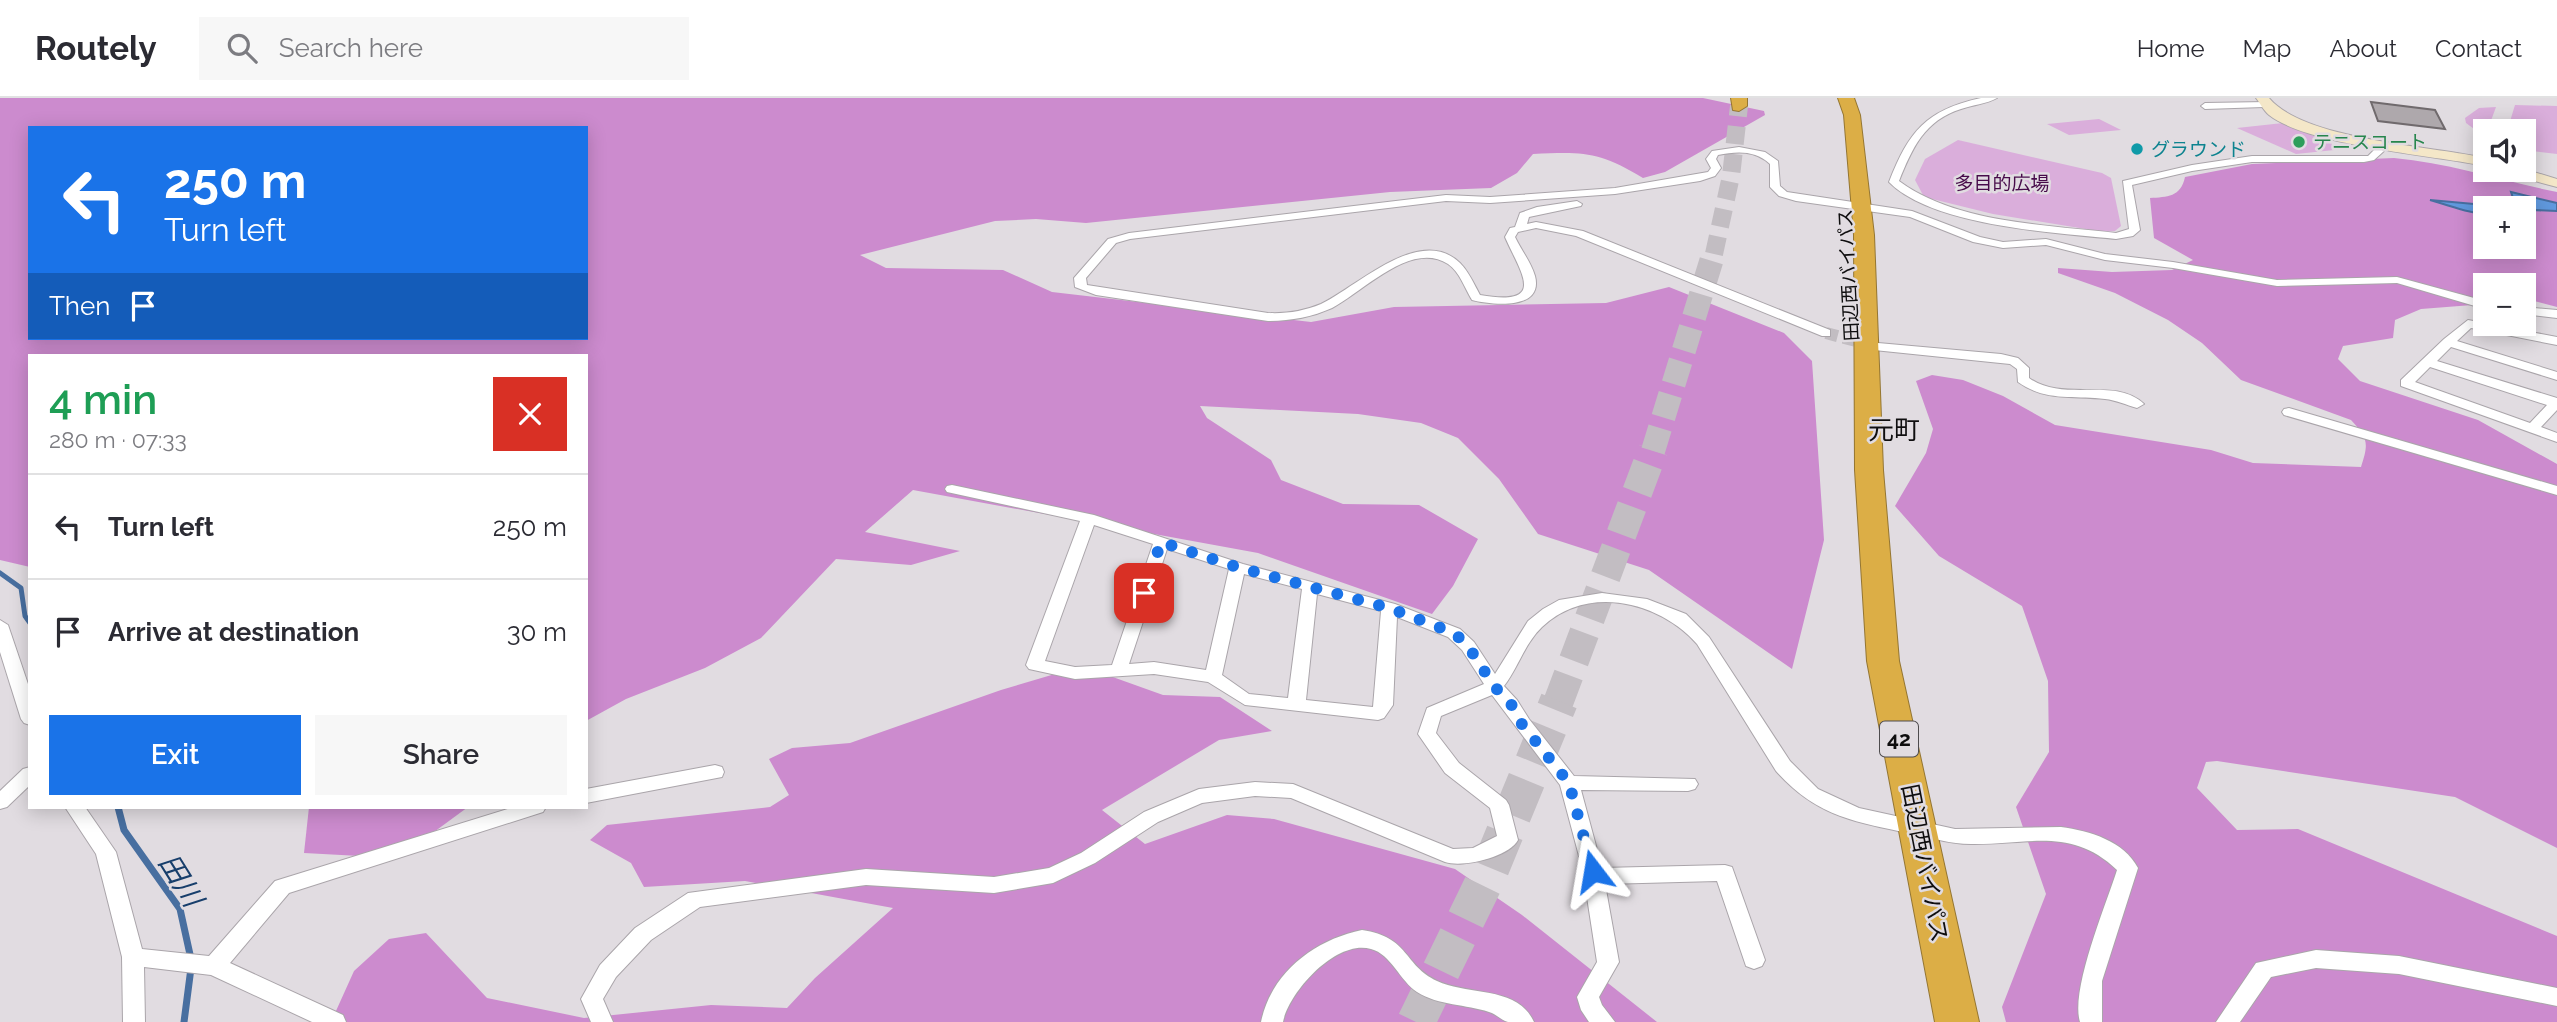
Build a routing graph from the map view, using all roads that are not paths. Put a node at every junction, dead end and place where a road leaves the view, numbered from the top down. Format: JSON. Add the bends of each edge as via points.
{"nodes":[{"id":1,"x":1828,"y":98,"type":"edge"},
{"id":2,"x":1846,"y":98,"type":"edge"},
{"id":3,"x":1993,"y":98,"type":"edge"},
{"id":4,"x":2263,"y":101,"type":"edge"},
{"id":5,"x":2205,"y":106,"type":"dead end"},
{"id":6,"x":2376,"y":144,"type":"junction"},
{"id":7,"x":2473,"y":159,"type":"edge"},
{"id":8,"x":2536,"y":177,"type":"edge"},
{"id":9,"x":2557,"y":183,"type":"edge"},
{"id":10,"x":1615,"y":191,"type":"junction"},
{"id":11,"x":1852,"y":205,"type":"junction"},
{"id":12,"x":1996,"y":223,"type":"junction"},
{"id":13,"x":1521,"y":228,"type":"junction"},
{"id":14,"x":2029,"y":242,"type":"junction"},
{"id":15,"x":2473,"y":301,"type":"edge"},
{"id":16,"x":2536,"y":312,"type":"edge"},
{"id":17,"x":2557,"y":314,"type":"edge"},
{"id":18,"x":1826,"y":332,"type":"tunnel mouth"},
{"id":19,"x":2557,"y":341,"type":"edge"},
{"id":20,"x":2448,"y":342,"type":"junction"},
{"id":21,"x":1878,"y":346,"type":"tunnel mouth"},
{"id":22,"x":2428,"y":362,"type":"junction"},
{"id":23,"x":2557,"y":376,"type":"edge"},
{"id":24,"x":2137,"y":404,"type":"dead end"},
{"id":25,"x":2556,"y":404,"type":"edge"},
{"id":26,"x":2289,"y":412,"type":"dead end"},
{"id":27,"x":2532,"y":429,"type":"junction"},
{"id":28,"x":2557,"y":438,"type":"edge"},
{"id":29,"x":952,"y":489,"type":"dead end"},
{"id":30,"x":2557,"y":491,"type":"edge"},
{"id":31,"x":1089,"y":518,"type":"junction"},
{"id":32,"x":1161,"y":542,"type":"junction"},
{"id":33,"x":1237,"y":567,"type":"junction"},
{"id":34,"x":1310,"y":587,"type":"junction"},
{"id":35,"x":1389,"y":608,"type":"junction"},
{"id":36,"x":0,"y":625,"type":"edge"},
{"id":37,"x":1119,"y":669,"type":"junction"},
{"id":38,"x":1213,"y":677,"type":"junction"},
{"id":39,"x":1494,"y":686,"type":"junction"},
{"id":40,"x":1296,"y":705,"type":"junction"},
{"id":41,"x":28,"y":713,"type":"edge"},
{"id":42,"x":715,"y":772,"type":"dead end"},
{"id":43,"x":28,"y":776,"type":"edge"},
{"id":44,"x":1569,"y":783,"type":"junction"},
{"id":45,"x":1688,"y":784,"type":"dead end"},
{"id":46,"x":588,"y":796,"type":"edge"},
{"id":47,"x":0,"y":802,"type":"edge"},
{"id":48,"x":76,"y":809,"type":"edge"},
{"id":49,"x":530,"y":809,"type":"edge"},
{"id":50,"x":1918,"y":827,"type":"junction"},
{"id":51,"x":1595,"y":876,"type":"dead end"},
{"id":52,"x":133,"y":957,"type":"junction"},
{"id":53,"x":1754,"y":960,"type":"dead end"},
{"id":54,"x":214,"y":965,"type":"junction"},
{"id":55,"x":2557,"y":997,"type":"edge"},
{"id":56,"x":134,"y":1022,"type":"edge"},
{"id":57,"x":335,"y":1022,"type":"edge"},
{"id":58,"x":602,"y":1022,"type":"edge"},
{"id":59,"x":1272,"y":1022,"type":"edge"},
{"id":60,"x":1523,"y":1022,"type":"edge"},
{"id":61,"x":1604,"y":1022,"type":"edge"},
{"id":62,"x":1957,"y":1022,"type":"edge"},
{"id":63,"x":2091,"y":1022,"type":"edge"},
{"id":64,"x":2227,"y":1022,"type":"edge"}],
"edges":[{"from":1,"to":11,"type":"highway","name":"田辺西バイパス","number":"42","via":[[1838,125]]},
{"from":2,"to":11,"type":"highway","name":"田辺西バイパス","number":"42","via":[[1856,141]]},
{"from":3,"to":12,"type":"street","via":[[1943,111],[1923,125],[1905,151],[1894,182],[1915,198]]},
{"from":4,"to":5,"type":"street"},
{"from":4,"to":6,"type":"street","via":[[2304,126]]},
{"from":6,"to":7,"type":"street"},
{"from":6,"to":12,"type":"street","via":[[2379,151],[2364,159],[2252,159],[2132,182],[2134,230],[2129,234]]},
{"from":8,"to":9,"type":"street"},
{"from":10,"to":11,"type":"street","via":[[1700,178],[1716,168],[1711,159],[1715,153],[1749,150],[1775,163],[1775,187],[1783,194]]},
{"from":10,"to":13,"type":"street","via":[[1621,200],[1537,209],[1524,215]]},
{"from":10,"to":13,"type":"street","via":[[1402,202],[1129,236],[1112,241],[1080,278],[1081,287],[1209,309],[1294,317],[1334,302],[1402,260],[1431,254],[1452,262],[1476,298],[1516,301],[1528,293],[1531,284],[1510,237]]},
{"from":11,"to":14,"type":"street","via":[[1912,214],[1977,240],[2003,245]]},
{"from":11,"to":50,"type":"highway","name":"田辺西バイパス","number":"42","via":[[1848,327],[1869,453],[1883,662]]},
{"from":12,"to":14,"type":"street"},
{"from":13,"to":18,"type":"street","via":[[1558,228],[1600,240]]},
{"from":14,"to":15,"type":"street","via":[[2277,283],[2397,280]]},
{"from":16,"to":17,"type":"street"},
{"from":19,"to":20,"type":"street","via":[[2469,324]]},
{"from":20,"to":22,"type":"street"},
{"from":20,"to":23,"type":"street"},
{"from":21,"to":24,"type":"street","via":[[2001,358],[2023,368],[2024,379],[2035,390],[2051,395],[2115,396]]},
{"from":22,"to":25,"type":"street"},
{"from":22,"to":27,"type":"street","via":[[2406,383]]},
{"from":25,"to":27,"type":"street"},
{"from":26,"to":30,"type":"street"},
{"from":27,"to":28,"type":"street"},
{"from":29,"to":31,"type":"street"},
{"from":31,"to":32,"type":"street"},
{"from":31,"to":37,"type":"street","via":[[1035,665],[1075,673]]},
{"from":32,"to":33,"type":"street"},
{"from":32,"to":37,"type":"street"},
{"from":33,"to":34,"type":"street"},
{"from":33,"to":38,"type":"street"},
{"from":34,"to":35,"type":"street"},
{"from":34,"to":40,"type":"street"},
{"from":35,"to":39,"type":"street","via":[[1454,633]]},
{"from":35,"to":40,"type":"street","via":[[1384,705],[1378,714]]},
{"from":36,"to":41,"type":"street"},
{"from":37,"to":38,"type":"street","via":[[1154,668]]},
{"from":38,"to":40,"type":"street","via":[[1245,699]]},
{"from":39,"to":44,"type":"street"},
{"from":39,"to":50,"type":"street","via":[[1534,625],[1556,609],[1609,597],[1659,608],[1679,617],[1703,641],[1798,785],[1838,811]]},
{"from":39,"to":58,"type":"street","via":[[1433,712],[1427,734],[1452,768],[1499,805],[1508,840],[1476,855],[1452,857],[1293,791],[1255,789],[1199,796],[1151,817],[1053,875],[994,885],[866,877],[695,900],[643,934],[608,971],[592,999]]},
{"from":42,"to":46,"type":"street"},
{"from":43,"to":47,"type":"street"},
{"from":44,"to":45,"type":"street"},
{"from":44,"to":61,"type":"street","via":[[1593,871],[1608,962],[1589,988],[1588,1000]]},
{"from":48,"to":52,"type":"street","via":[[106,852]]},
{"from":49,"to":54,"type":"street","via":[[282,887]]},
{"from":50,"to":62,"type":"highway","name":"田辺西バイパス","number":"42"},
{"from":50,"to":63,"type":"street","via":[[1945,835],[2078,834],[2123,862],[2128,868],[2091,981],[2087,1013]]},
{"from":51,"to":53,"type":"street","via":[[1725,873]]},
{"from":52,"to":54,"type":"street"},
{"from":52,"to":56,"type":"street"},
{"from":54,"to":57,"type":"street"},
{"from":55,"to":64,"type":"street","via":[[2399,965],[2316,959],[2264,970]]},
{"from":59,"to":60,"type":"street","via":[[1280,993],[1304,968],[1349,941],[1365,937],[1379,942],[1430,989],[1493,1002],[1509,1008]]}]}
